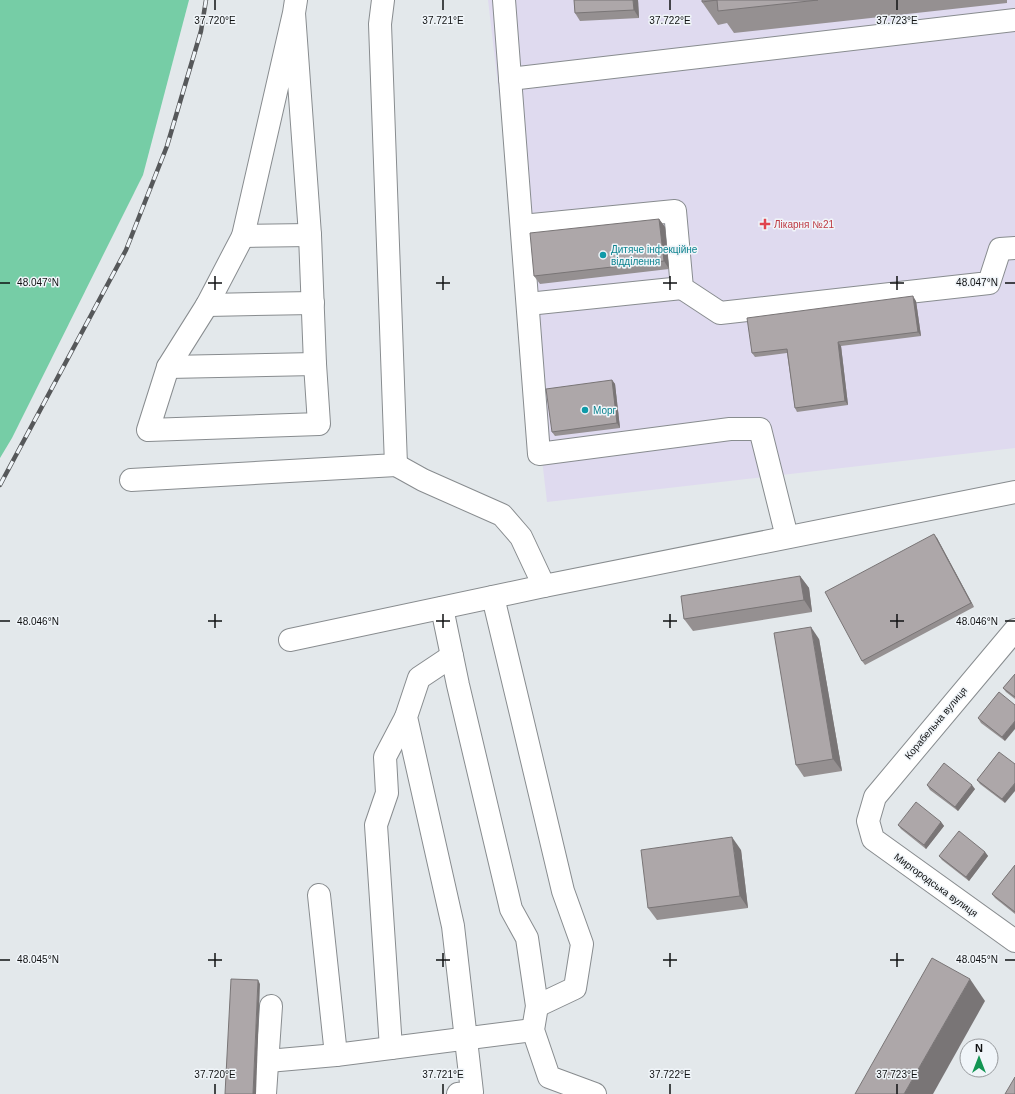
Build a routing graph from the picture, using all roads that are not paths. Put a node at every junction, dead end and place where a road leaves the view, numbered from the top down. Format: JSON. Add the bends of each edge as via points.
{"nodes":[{"id":1,"x":383,"y":0,"type":"edge"},
{"id":2,"x":504,"y":0,"type":"edge"},
{"id":3,"x":295,"y":7,"type":"edge"},
{"id":4,"x":1015,"y":20,"type":"edge"},
{"id":5,"x":510,"y":79,"type":"junction"},
{"id":6,"x":522,"y":226,"type":"junction"},
{"id":7,"x":310,"y":234,"type":"junction"},
{"id":8,"x":243,"y":236,"type":"junction"},
{"id":9,"x":1015,"y":248,"type":"edge"},
{"id":10,"x":682,"y":288,"type":"junction"},
{"id":11,"x":313,"y":303,"type":"junction"},
{"id":12,"x":528,"y":304,"type":"junction"},
{"id":13,"x":207,"y":305,"type":"junction"},
{"id":14,"x":315,"y":364,"type":"junction"},
{"id":15,"x":168,"y":367,"type":"junction"},
{"id":16,"x":396,"y":466,"type":"junction"},
{"id":17,"x":131,"y":480,"type":"dead end"},
{"id":18,"x":1015,"y":492,"type":"edge"},
{"id":19,"x":787,"y":537,"type":"junction"},
{"id":20,"x":544,"y":586,"type":"junction"},
{"id":21,"x":492,"y":597,"type":"junction"},
{"id":22,"x":442,"y":608,"type":"junction"},
{"id":23,"x":1015,"y":630,"type":"edge"},
{"id":24,"x":290,"y":640,"type":"dead end"},
{"id":25,"x":452,"y":656,"type":"junction"},
{"id":26,"x":406,"y":717,"type":"junction"},
{"id":27,"x":868,"y":821,"type":"joint"},
{"id":28,"x":319,"y":895,"type":"dead end"},
{"id":29,"x":1015,"y":941,"type":"edge"},
{"id":30,"x":271,"y":1006,"type":"dead end"},
{"id":31,"x":537,"y":1006,"type":"junction"},
{"id":32,"x":533,"y":1030,"type":"junction"},
{"id":33,"x":465,"y":1039,"type":"junction"},
{"id":34,"x":391,"y":1048,"type":"junction"},
{"id":35,"x":336,"y":1055,"type":"junction"},
{"id":36,"x":268,"y":1061,"type":"junction"},
{"id":37,"x":265,"y":1094,"type":"edge"},
{"id":38,"x":458,"y":1094,"type":"edge"},
{"id":39,"x":595,"y":1094,"type":"edge"}],
"edges":[{"from":1,"to":16,"type":"street","via":[[380,24]]},
{"from":2,"to":5,"type":"street"},
{"from":3,"to":7,"type":"street"},
{"from":3,"to":8,"type":"street"},
{"from":4,"to":5,"type":"street"},
{"from":5,"to":6,"type":"street"},
{"from":6,"to":10,"type":"street","via":[[675,211]]},
{"from":6,"to":12,"type":"street"},
{"from":7,"to":8,"type":"street"},
{"from":7,"to":11,"type":"street"},
{"from":8,"to":13,"type":"street"},
{"from":9,"to":10,"type":"street","via":[[1000,249],[989,283],[720,313]]},
{"from":10,"to":12,"type":"street"},
{"from":11,"to":13,"type":"street"},
{"from":11,"to":14,"type":"street"},
{"from":12,"to":19,"type":"street","via":[[539,454],[730,429],[760,429]]},
{"from":13,"to":15,"type":"street"},
{"from":14,"to":15,"type":"street"},
{"from":14,"to":15,"type":"street","via":[[319,424],[148,430]]},
{"from":16,"to":17,"type":"street"},
{"from":16,"to":20,"type":"street","via":[[502,515],[521,537]]},
{"from":18,"to":19,"type":"street"},
{"from":19,"to":20,"type":"street"},
{"from":20,"to":21,"type":"street"},
{"from":21,"to":22,"type":"street"},
{"from":21,"to":31,"type":"street","via":[[563,891],[582,944],[575,988]]},
{"from":22,"to":24,"type":"street"},
{"from":22,"to":25,"type":"street"},
{"from":23,"to":27,"type":"street","name":"Корабельна вулиця","via":[[875,797]]},
{"from":25,"to":26,"type":"street","via":[[419,678]]},
{"from":25,"to":31,"type":"street","via":[[511,909],[527,938]]},
{"from":26,"to":33,"type":"street","via":[[453,926]]},
{"from":26,"to":34,"type":"street","via":[[385,757],[387,793],[376,825]]},
{"from":27,"to":29,"type":"street","name":"Миргородська вулиця","via":[[873,839]]},
{"from":28,"to":35,"type":"street"},
{"from":30,"to":36,"type":"street"},
{"from":31,"to":32,"type":"street"},
{"from":32,"to":33,"type":"street"},
{"from":32,"to":39,"type":"street","via":[[549,1077]]},
{"from":33,"to":34,"type":"street"},
{"from":33,"to":38,"type":"street","via":[[472,1092]]},
{"from":34,"to":35,"type":"street"},
{"from":35,"to":36,"type":"street"},
{"from":36,"to":37,"type":"street"}]}
